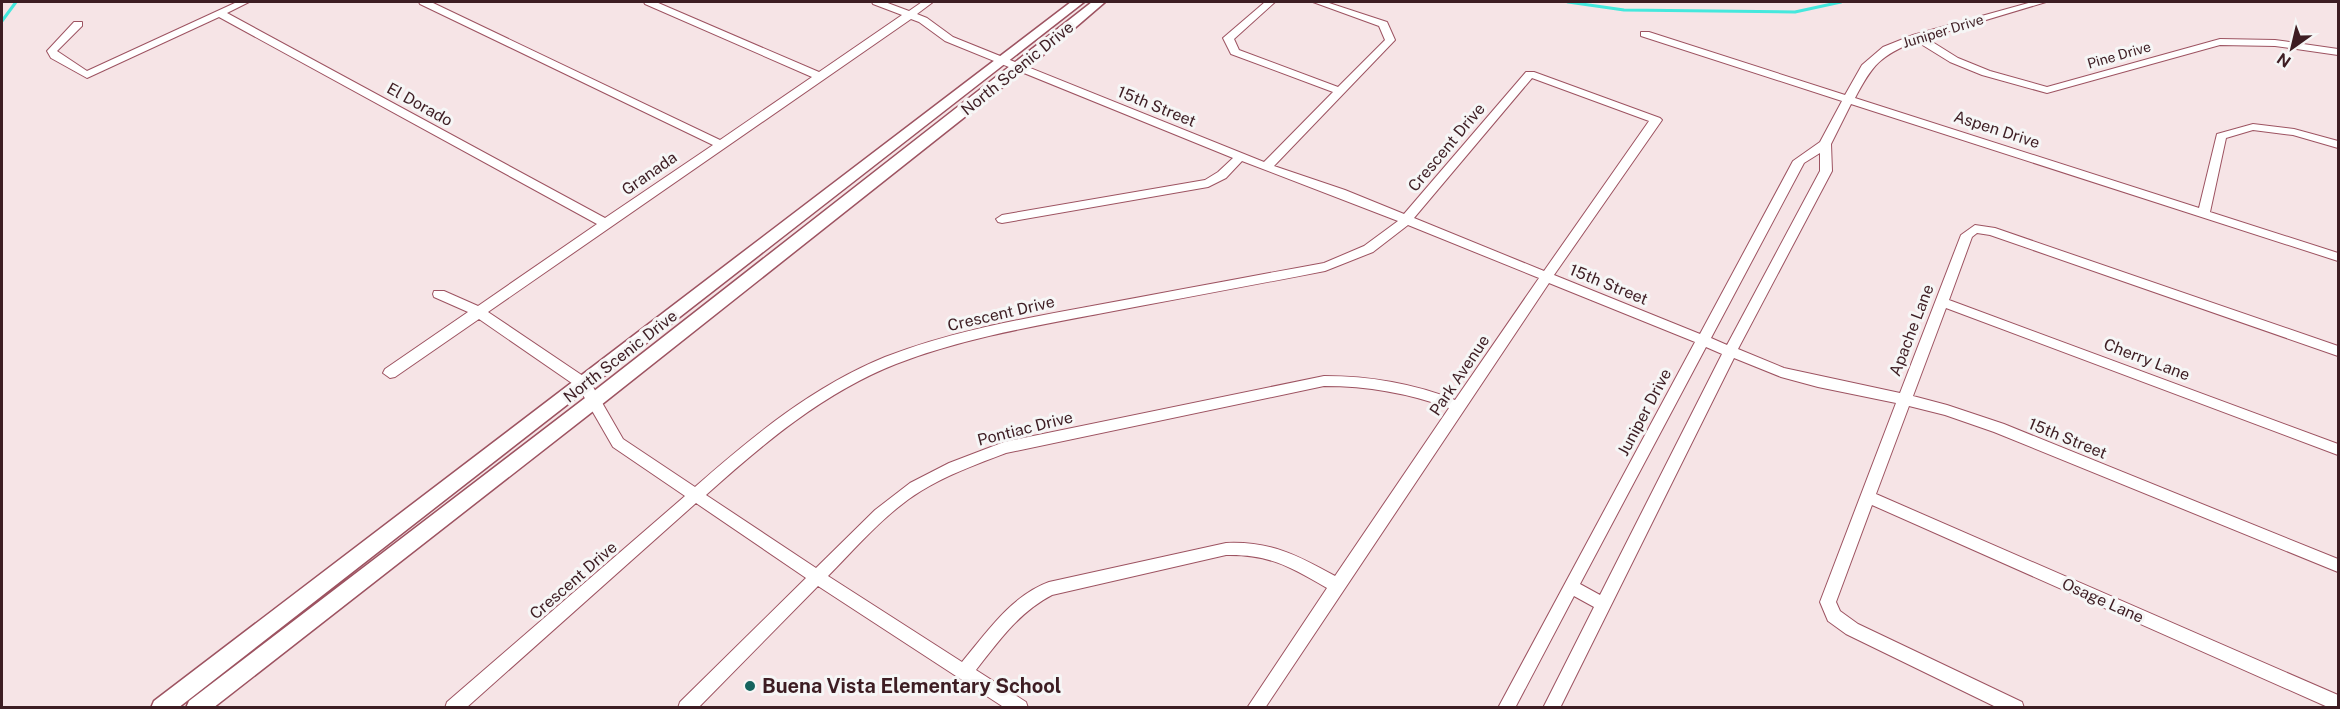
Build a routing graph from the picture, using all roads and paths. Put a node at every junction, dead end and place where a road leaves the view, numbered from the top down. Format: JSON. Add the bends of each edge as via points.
{"nodes":[{"id":1,"x":244,"y":2,"type":"edge"},
{"id":2,"x":424,"y":2,"type":"edge"},
{"id":3,"x":649,"y":2,"type":"edge"},
{"id":4,"x":878,"y":2,"type":"edge"},
{"id":5,"x":928,"y":2,"type":"edge"},
{"id":6,"x":1078,"y":2,"type":"edge"},
{"id":7,"x":1099,"y":2,"type":"edge"},
{"id":8,"x":1270,"y":2,"type":"edge"},
{"id":9,"x":1317,"y":2,"type":"edge"},
{"id":10,"x":2041,"y":2,"type":"edge"},
{"id":11,"x":219,"y":13,"type":"junction"},
{"id":12,"x":910,"y":14,"type":"junction"},
{"id":13,"x":78,"y":24,"type":"dead end"},
{"id":14,"x":1645,"y":33,"type":"dead end"},
{"id":15,"x":1917,"y":37,"type":"junction"},
{"id":16,"x":2338,"y":52,"type":"edge"},
{"id":17,"x":1002,"y":61,"type":"junction"},
{"id":18,"x":1018,"y":68,"type":"junction"},
{"id":19,"x":820,"y":76,"type":"junction"},
{"id":20,"x":1340,"y":91,"type":"junction"},
{"id":21,"x":1592,"y":96,"type":"joint"},
{"id":22,"x":1847,"y":99,"type":"junction"},
{"id":23,"x":720,"y":144,"type":"junction"},
{"id":24,"x":1825,"y":144,"type":"junction"},
{"id":25,"x":2338,"y":144,"type":"edge"},
{"id":26,"x":1240,"y":157,"type":"junction"},
{"id":27,"x":1266,"y":167,"type":"junction"},
{"id":28,"x":2204,"y":213,"type":"junction"},
{"id":29,"x":1002,"y":219,"type":"dead end"},
{"id":30,"x":1406,"y":220,"type":"junction"},
{"id":31,"x":606,"y":224,"type":"junction"},
{"id":32,"x":2338,"y":257,"type":"edge"},
{"id":33,"x":1546,"y":276,"type":"junction"},
{"id":34,"x":439,"y":294,"type":"dead end"},
{"id":35,"x":1942,"y":302,"type":"junction"},
{"id":36,"x":477,"y":311,"type":"junction"},
{"id":37,"x":1703,"y":341,"type":"junction"},
{"id":38,"x":2338,"y":351,"type":"edge"},
{"id":39,"x":1730,"y":352,"type":"junction"},
{"id":40,"x":390,"y":373,"type":"dead end"},
{"id":41,"x":584,"y":384,"type":"junction"},
{"id":42,"x":1904,"y":399,"type":"junction"},
{"id":43,"x":594,"y":400,"type":"junction"},
{"id":44,"x":1460,"y":407,"type":"junction"},
{"id":45,"x":2338,"y":450,"type":"edge"},
{"id":46,"x":694,"y":495,"type":"junction"},
{"id":47,"x":1868,"y":496,"type":"junction"},
{"id":48,"x":2338,"y":566,"type":"edge"},
{"id":49,"x":817,"y":577,"type":"junction"},
{"id":50,"x":1338,"y":586,"type":"junction"},
{"id":51,"x":1570,"y":587,"type":"junction"},
{"id":52,"x":1603,"y":604,"type":"junction"},
{"id":53,"x":964,"y":672,"type":"junction"},
{"id":54,"x":2338,"y":704,"type":"edge"},
{"id":55,"x":161,"y":708,"type":"edge"},
{"id":56,"x":196,"y":708,"type":"edge"},
{"id":57,"x":453,"y":708,"type":"edge"},
{"id":58,"x":686,"y":708,"type":"edge"},
{"id":59,"x":1020,"y":708,"type":"edge"},
{"id":60,"x":1255,"y":708,"type":"edge"},
{"id":61,"x":1506,"y":708,"type":"edge"},
{"id":62,"x":1551,"y":708,"type":"edge"},
{"id":63,"x":2016,"y":708,"type":"edge"}],
"edges":[{"from":1,"to":11,"type":"street"},
{"from":2,"to":23,"type":"street"},
{"from":3,"to":19,"type":"street"},
{"from":4,"to":12,"type":"street","name":"15th Street"},
{"from":5,"to":12,"type":"street","name":"Granada"},
{"from":6,"to":17,"type":"main road","name":"North Scenic Drive"},
{"from":7,"to":18,"type":"main road","name":"North Scenic Drive"},
{"from":8,"to":20,"type":"street","via":[[1228,38],[1235,52]]},
{"from":9,"to":20,"type":"street","via":[[1383,24],[1390,40]]},
{"from":10,"to":15,"type":"street","name":"Juniper Drive"},
{"from":11,"to":13,"type":"street","via":[[87,75],[52,51]]},
{"from":11,"to":31,"type":"street","name":"El Dorado"},
{"from":12,"to":17,"type":"street","name":"15th Street","via":[[949,39]]},
{"from":12,"to":19,"type":"street","name":"Granada"},
{"from":14,"to":22,"type":"street","name":"Aspen Drive"},
{"from":15,"to":16,"type":"street","name":"Pine Drive","via":[[1954,60],[2047,90],[2220,42],[2275,43]]},
{"from":15,"to":22,"type":"street","name":"Juniper Drive","via":[[1887,49],[1866,67]]},
{"from":17,"to":18,"type":"street","name":"15th Street"},
{"from":17,"to":41,"type":"main road","name":"North Scenic Drive"},
{"from":18,"to":26,"type":"street","name":"15th Street"},
{"from":18,"to":43,"type":"main road","name":"North Scenic Drive"},
{"from":19,"to":23,"type":"street","name":"Granada"},
{"from":20,"to":27,"type":"street"},
{"from":21,"to":30,"type":"street","name":"Crescent Drive","via":[[1530,74]]},
{"from":21,"to":33,"type":"street","name":"Park Avenue","via":[[1656,120]]},
{"from":22,"to":24,"type":"street","name":"Juniper Drive"},
{"from":22,"to":28,"type":"street","name":"Aspen Drive"},
{"from":23,"to":31,"type":"street","name":"Granada"},
{"from":24,"to":37,"type":"street","name":"Juniper Drive","via":[[1799,160]]},
{"from":24,"to":39,"type":"street","name":"Juniper Drive","via":[[1826,171]]},
{"from":25,"to":28,"type":"street","via":[[2294,132],[2253,128],[2221,136]]},
{"from":26,"to":27,"type":"street","name":"15th Street"},
{"from":26,"to":29,"type":"street","via":[[1208,183]]},
{"from":27,"to":30,"type":"street","name":"15th Street"},
{"from":28,"to":32,"type":"street","name":"Aspen Drive"},
{"from":30,"to":33,"type":"street","name":"15th Street"},
{"from":30,"to":46,"type":"street","name":"Crescent Drive","via":[[1390,237],[1366,251],[1325,267],[978,332],[890,361],[800,409]]},
{"from":31,"to":36,"type":"street","name":"Granada"},
{"from":33,"to":37,"type":"street","name":"15th Street"},
{"from":33,"to":44,"type":"street","name":"Park Avenue"},
{"from":34,"to":36,"type":"street"},
{"from":35,"to":38,"type":"street","name":"Apache Lane","via":[[1967,235],[1975,229],[1991,231]]},
{"from":35,"to":42,"type":"street","name":"Apache Lane"},
{"from":35,"to":45,"type":"street","name":"Cherry Lane"},
{"from":36,"to":40,"type":"street","name":"Granada"},
{"from":36,"to":41,"type":"street"},
{"from":37,"to":39,"type":"street","name":"15th Street"},
{"from":37,"to":51,"type":"street","name":"Juniper Drive"},
{"from":39,"to":42,"type":"street","name":"15th Street","via":[[1818,382]]},
{"from":39,"to":52,"type":"street","name":"Juniper Drive"},
{"from":41,"to":43,"type":"street"},
{"from":41,"to":55,"type":"main road","name":"North Scenic Drive"},
{"from":42,"to":47,"type":"street","name":"Apache Lane"},
{"from":42,"to":48,"type":"street","name":"15th Street","via":[[1999,428]]},
{"from":43,"to":46,"type":"street","via":[[618,443]]},
{"from":43,"to":56,"type":"main road","name":"North Scenic Drive"},
{"from":44,"to":49,"type":"street","name":"Pontiac Drive","via":[[1401,386],[1324,381],[1004,448],[915,487],[880,514]]},
{"from":44,"to":50,"type":"street","name":"Park Avenue"},
{"from":46,"to":49,"type":"street"},
{"from":46,"to":57,"type":"street","name":"Crescent Drive"},
{"from":47,"to":54,"type":"street","name":"Osage Lane"},
{"from":47,"to":63,"type":"street","name":"Apache Lane","via":[[1828,602],[1834,616],[1852,629]]},
{"from":49,"to":53,"type":"street"},
{"from":49,"to":58,"type":"street","name":"Pontiac Drive"},
{"from":50,"to":53,"type":"street","via":[[1276,552],[1249,547],[1049,589],[1019,607]]},
{"from":50,"to":60,"type":"street","name":"Park Avenue"},
{"from":51,"to":52,"type":"street"},
{"from":51,"to":61,"type":"street","name":"Juniper Drive"},
{"from":52,"to":62,"type":"street","name":"Juniper Drive"},
{"from":53,"to":59,"type":"street"}]}
